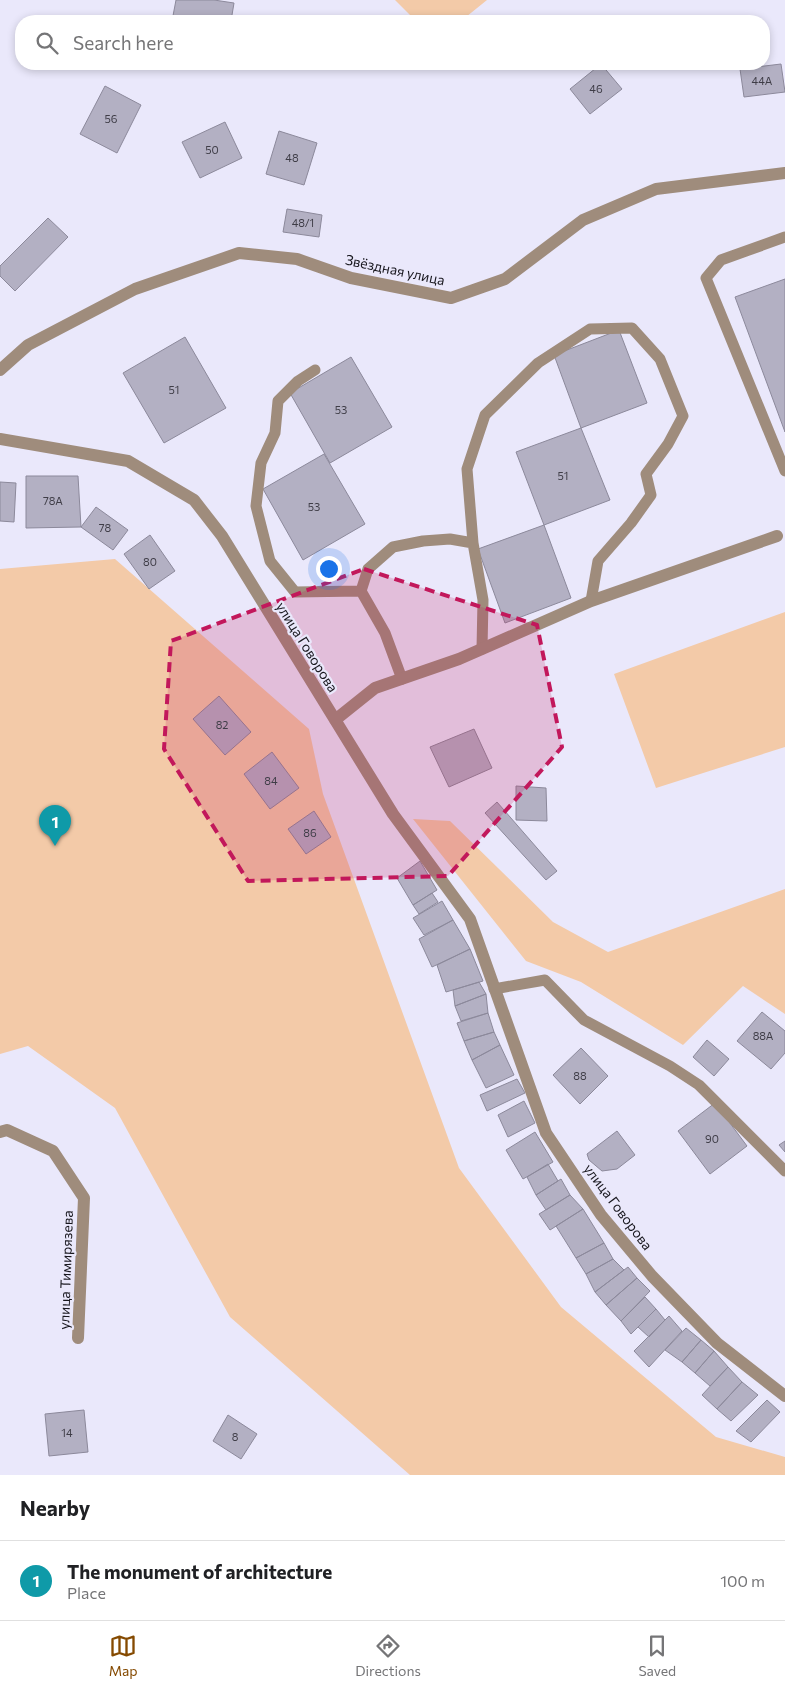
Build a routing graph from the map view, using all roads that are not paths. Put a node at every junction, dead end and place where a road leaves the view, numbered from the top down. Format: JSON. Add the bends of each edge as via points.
{"nodes":[{"id":1,"x":785,"y":173,"type":"edge"},
{"id":2,"x":785,"y":238,"type":"edge"},
{"id":3,"x":0,"y":370,"type":"edge"},
{"id":4,"x":315,"y":370,"type":"dead end"},
{"id":5,"x":0,"y":439,"type":"edge"},
{"id":6,"x":785,"y":472,"type":"edge"},
{"id":7,"x":777,"y":536,"type":"dead end"},
{"id":8,"x":473,"y":543,"type":"junction"},
{"id":9,"x":361,"y":591,"type":"junction"},
{"id":10,"x":591,"y":601,"type":"junction"},
{"id":11,"x":482,"y":649,"type":"junction"},
{"id":12,"x":402,"y":679,"type":"junction"},
{"id":13,"x":335,"y":720,"type":"junction"},
{"id":14,"x":494,"y":989,"type":"junction"},
{"id":15,"x":0,"y":1132,"type":"edge"},
{"id":16,"x":785,"y":1171,"type":"edge"},
{"id":17,"x":78,"y":1338,"type":"dead end"},
{"id":18,"x":785,"y":1396,"type":"edge"}],
"edges":[{"from":1,"to":3,"type":"street","name":"Звёздная улица","via":[[656,189],[583,220],[505,279],[451,298],[350,278],[297,259],[238,253],[135,289],[28,345]]},
{"from":2,"to":6,"type":"lane","via":[[720,260],[706,278]]},
{"from":4,"to":9,"type":"lane","via":[[278,401],[275,433],[261,463],[256,506],[270,562],[295,592]]},
{"from":5,"to":13,"type":"street","name":"улица Говорова","via":[[128,461],[194,500],[222,536]]},
{"from":7,"to":10,"type":"street"},
{"from":8,"to":9,"type":"lane","via":[[450,539],[393,547],[368,569]]},
{"from":8,"to":10,"type":"lane","via":[[467,470],[485,415],[538,363],[590,329],[632,328],[660,359],[683,416],[646,474],[651,495],[598,561]]},
{"from":8,"to":11,"type":"lane","via":[[483,600]]},
{"from":9,"to":12,"type":"lane","via":[[385,633]]},
{"from":10,"to":11,"type":"street"},
{"from":11,"to":12,"type":"street"},
{"from":12,"to":13,"type":"street","via":[[375,688]]},
{"from":13,"to":14,"type":"street","name":"улица Говорова","via":[[392,814],[470,919]]},
{"from":14,"to":16,"type":"lane","via":[[545,980],[584,1020],[699,1085]]},
{"from":14,"to":18,"type":"street","name":"улица Говорова","via":[[546,1133],[602,1215],[652,1276],[717,1343]]},
{"from":15,"to":17,"type":"street","name":"улица Тимирязева","via":[[7,1130],[53,1151],[84,1198]]}]}
